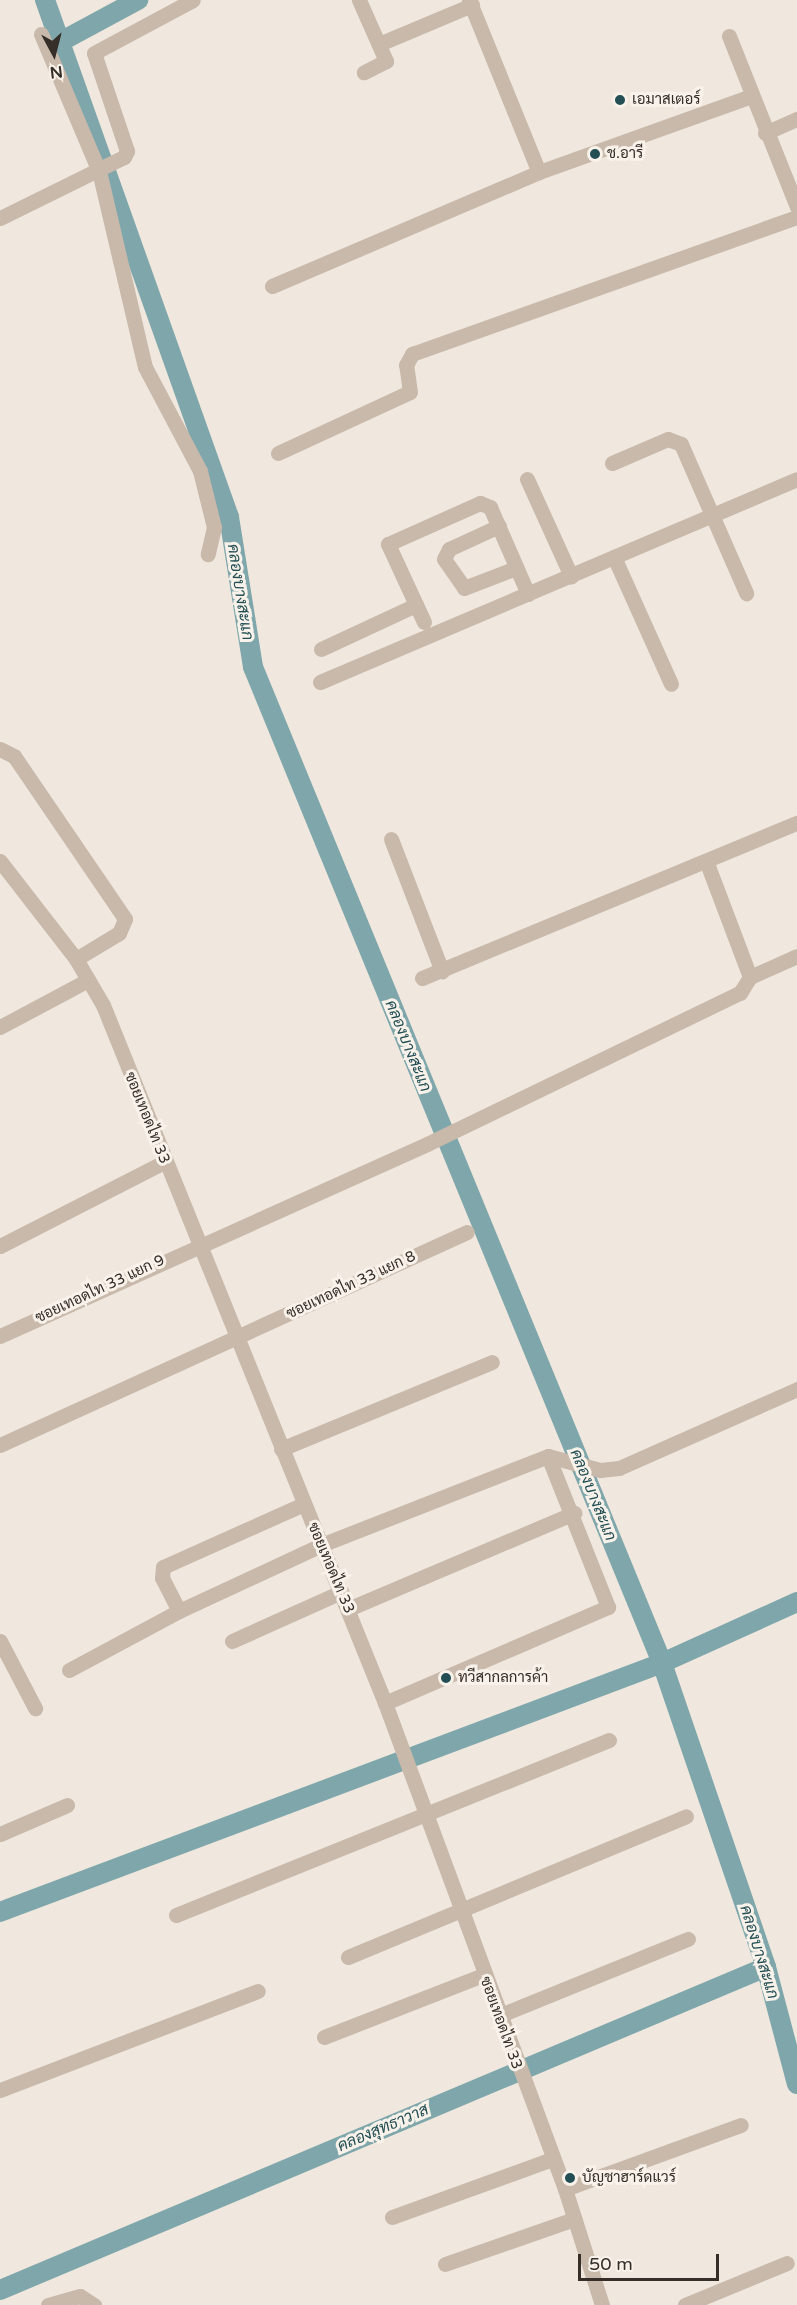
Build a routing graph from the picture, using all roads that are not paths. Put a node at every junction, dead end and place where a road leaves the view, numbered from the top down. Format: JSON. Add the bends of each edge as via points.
{"nodes":[{"id":1,"x":193,"y":0,"type":"edge"},
{"id":2,"x":359,"y":0,"type":"edge"},
{"id":3,"x":470,"y":3,"type":"edge"},
{"id":4,"x":41,"y":34,"type":"dead end"},
{"id":5,"x":729,"y":36,"type":"dead end"},
{"id":6,"x":379,"y":44,"type":"junction"},
{"id":7,"x":364,"y":72,"type":"dead end"},
{"id":8,"x":749,"y":98,"type":"junction"},
{"id":9,"x":797,"y":119,"type":"edge"},
{"id":10,"x":765,"y":133,"type":"junction"},
{"id":11,"x":101,"y":170,"type":"junction"},
{"id":12,"x":539,"y":172,"type":"junction"},
{"id":13,"x":797,"y":207,"type":"edge"},
{"id":14,"x":797,"y":217,"type":"edge"},
{"id":15,"x":0,"y":218,"type":"edge"},
{"id":16,"x":273,"y":285,"type":"dead end"},
{"id":17,"x":278,"y":453,"type":"dead end"},
{"id":18,"x":612,"y":463,"type":"dead end"},
{"id":19,"x":527,"y":479,"type":"dead end"},
{"id":20,"x":797,"y":479,"type":"edge"},
{"id":21,"x":714,"y":514,"type":"junction"},
{"id":22,"x":498,"y":526,"type":"junction"},
{"id":23,"x":208,"y":554,"type":"dead end"},
{"id":24,"x":614,"y":557,"type":"junction"},
{"id":25,"x":516,"y":568,"type":"junction"},
{"id":26,"x":571,"y":576,"type":"junction"},
{"id":27,"x":746,"y":593,"type":"dead end"},
{"id":28,"x":528,"y":594,"type":"junction"},
{"id":29,"x":416,"y":605,"type":"junction"},
{"id":30,"x":424,"y":622,"type":"dead end"},
{"id":31,"x":321,"y":649,"type":"dead end"},
{"id":32,"x":320,"y":682,"type":"dead end"},
{"id":33,"x":670,"y":684,"type":"dead end"},
{"id":34,"x":0,"y":749,"type":"edge"},
{"id":35,"x":797,"y":823,"type":"edge"},
{"id":36,"x":391,"y":839,"type":"dead end"},
{"id":37,"x":0,"y":861,"type":"edge"},
{"id":38,"x":707,"y":863,"type":"junction"},
{"id":39,"x":797,"y":956,"type":"edge"},
{"id":40,"x":76,"y":960,"type":"junction"},
{"id":41,"x":442,"y":971,"type":"junction"},
{"id":42,"x":750,"y":977,"type":"junction"},
{"id":43,"x":422,"y":978,"type":"dead end"},
{"id":44,"x":88,"y":980,"type":"junction"},
{"id":45,"x":0,"y":1027,"type":"edge"},
{"id":46,"x":164,"y":1162,"type":"junction"},
{"id":47,"x":466,"y":1232,"type":"dead end"},
{"id":48,"x":200,"y":1242,"type":"junction"},
{"id":49,"x":0,"y":1246,"type":"edge"},
{"id":50,"x":0,"y":1336,"type":"edge"},
{"id":51,"x":235,"y":1338,"type":"junction"},
{"id":52,"x":492,"y":1362,"type":"dead end"},
{"id":53,"x":797,"y":1389,"type":"edge"},
{"id":54,"x":0,"y":1445,"type":"edge"},
{"id":55,"x":281,"y":1449,"type":"junction"},
{"id":56,"x":554,"y":1456,"type":"junction"},
{"id":57,"x":304,"y":1504,"type":"junction"},
{"id":58,"x":574,"y":1513,"type":"junction"},
{"id":59,"x":321,"y":1545,"type":"junction"},
{"id":60,"x":341,"y":1592,"type":"junction"},
{"id":61,"x":348,"y":1609,"type":"junction"},
{"id":62,"x":178,"y":1611,"type":"junction"},
{"id":63,"x":0,"y":1641,"type":"edge"},
{"id":64,"x":232,"y":1641,"type":"dead end"},
{"id":65,"x":69,"y":1670,"type":"dead end"},
{"id":66,"x":385,"y":1703,"type":"junction"},
{"id":67,"x":35,"y":1708,"type":"dead end"},
{"id":68,"x":609,"y":1740,"type":"dead end"},
{"id":69,"x":67,"y":1805,"type":"dead end"},
{"id":70,"x":425,"y":1813,"type":"junction"},
{"id":71,"x":686,"y":1816,"type":"dead end"},
{"id":72,"x":0,"y":1834,"type":"edge"},
{"id":73,"x":457,"y":1909,"type":"junction"},
{"id":74,"x":176,"y":1915,"type":"dead end"},
{"id":75,"x":688,"y":1939,"type":"dead end"},
{"id":76,"x":348,"y":1957,"type":"dead end"},
{"id":77,"x":483,"y":1975,"type":"junction"},
{"id":78,"x":258,"y":1991,"type":"dead end"},
{"id":79,"x":498,"y":2016,"type":"junction"},
{"id":80,"x":324,"y":2037,"type":"dead end"},
{"id":81,"x":0,"y":2090,"type":"edge"},
{"id":82,"x":741,"y":2125,"type":"dead end"},
{"id":83,"x":552,"y":2159,"type":"junction"},
{"id":84,"x":565,"y":2189,"type":"junction"},
{"id":85,"x":392,"y":2217,"type":"dead end"},
{"id":86,"x":574,"y":2219,"type":"junction"},
{"id":87,"x":787,"y":2263,"type":"dead end"},
{"id":88,"x":445,"y":2264,"type":"dead end"},
{"id":89,"x":48,"y":2305,"type":"edge"},
{"id":90,"x":94,"y":2305,"type":"edge"},
{"id":91,"x":602,"y":2305,"type":"edge"},
{"id":92,"x":685,"y":2305,"type":"edge"}],
"edges":[{"from":1,"to":11,"type":"street","via":[[94,53],[124,157]]},
{"from":2,"to":6,"type":"street"},
{"from":3,"to":6,"type":"street"},
{"from":3,"to":12,"type":"street"},
{"from":4,"to":11,"type":"street"},
{"from":5,"to":8,"type":"street"},
{"from":6,"to":7,"type":"street","via":[[384,64]]},
{"from":8,"to":10,"type":"street"},
{"from":8,"to":12,"type":"street"},
{"from":9,"to":10,"type":"street"},
{"from":10,"to":13,"type":"street"},
{"from":11,"to":15,"type":"street"},
{"from":11,"to":23,"type":"street","via":[[145,367],[200,471],[214,526]]},
{"from":12,"to":16,"type":"street"},
{"from":14,"to":17,"type":"street","via":[[412,354],[406,364],[410,392]]},
{"from":18,"to":21,"type":"street","via":[[676,440]]},
{"from":19,"to":26,"type":"street"},
{"from":20,"to":21,"type":"street"},
{"from":21,"to":24,"type":"street"},
{"from":21,"to":27,"type":"street"},
{"from":22,"to":25,"type":"street"},
{"from":22,"to":25,"type":"street","via":[[449,549],[444,559],[464,588]]},
{"from":22,"to":29,"type":"street","via":[[490,507],[480,503],[390,541]]},
{"from":24,"to":26,"type":"street"},
{"from":24,"to":33,"type":"street"},
{"from":25,"to":28,"type":"street"},
{"from":26,"to":28,"type":"street"},
{"from":28,"to":32,"type":"street"},
{"from":29,"to":30,"type":"street"},
{"from":29,"to":31,"type":"street"},
{"from":34,"to":40,"type":"street","via":[[14,756],[125,919],[118,933]]},
{"from":35,"to":38,"type":"street"},
{"from":36,"to":41,"type":"street"},
{"from":37,"to":40,"type":"street","name":"ซอยเทอดไท 33"},
{"from":38,"to":41,"type":"street"},
{"from":38,"to":42,"type":"street"},
{"from":39,"to":42,"type":"street"},
{"from":40,"to":44,"type":"street","name":"ซอยเทอดไท 33"},
{"from":41,"to":43,"type":"street"},
{"from":42,"to":48,"type":"street","name":"ซอยเทอดไท 33 แยก 9","via":[[740,993],[427,1144]]},
{"from":44,"to":45,"type":"street"},
{"from":44,"to":46,"type":"street","name":"ซอยเทอดไท 33"},
{"from":46,"to":48,"type":"street","name":"ซอยเทอดไท 33"},
{"from":46,"to":49,"type":"street"},
{"from":47,"to":51,"type":"street","name":"ซอยเทอดไท 33 แยก 8"},
{"from":48,"to":50,"type":"street","name":"ซอยเทอดไท 33 แยก 9"},
{"from":48,"to":51,"type":"street","name":"ซอยเทอดไท 33"},
{"from":51,"to":54,"type":"street","name":"ซอยเทอดไท 33 แยก 8"},
{"from":51,"to":55,"type":"street","name":"ซอยเทอดไท 33"},
{"from":52,"to":55,"type":"street"},
{"from":53,"to":56,"type":"street","via":[[619,1468],[600,1470]]},
{"from":55,"to":57,"type":"street","name":"ซอยเทอดไท 33"},
{"from":56,"to":58,"type":"street"},
{"from":56,"to":59,"type":"street"},
{"from":57,"to":59,"type":"street","name":"ซอยเทอดไท 33"},
{"from":57,"to":62,"type":"street","via":[[163,1567],[162,1578]]},
{"from":58,"to":61,"type":"street"},
{"from":58,"to":66,"type":"street","via":[[608,1607]]},
{"from":59,"to":60,"type":"street","name":"ซอยเทอดไท 33"},
{"from":59,"to":62,"type":"street"},
{"from":60,"to":61,"type":"street","name":"ซอยเทอดไท 33"},
{"from":60,"to":64,"type":"street"},
{"from":61,"to":66,"type":"street","name":"ซอยเทอดไท 33"},
{"from":62,"to":65,"type":"street"},
{"from":63,"to":67,"type":"street"},
{"from":66,"to":70,"type":"street","name":"ซอยเทอดไท 33"},
{"from":68,"to":70,"type":"street"},
{"from":69,"to":72,"type":"street"},
{"from":70,"to":73,"type":"street","name":"ซอยเทอดไท 33"},
{"from":70,"to":74,"type":"street"},
{"from":71,"to":73,"type":"street"},
{"from":73,"to":76,"type":"street"},
{"from":73,"to":77,"type":"street","name":"ซอยเทอดไท 33"},
{"from":75,"to":79,"type":"street"},
{"from":77,"to":79,"type":"street","name":"ซอยเทอดไท 33"},
{"from":77,"to":80,"type":"street"},
{"from":78,"to":81,"type":"street"},
{"from":79,"to":83,"type":"street","name":"ซอยเทอดไท 33"},
{"from":82,"to":84,"type":"street"},
{"from":83,"to":84,"type":"street","name":"ซอยเทอดไท 33"},
{"from":83,"to":85,"type":"street"},
{"from":84,"to":86,"type":"street","name":"ซอยเทอดไท 33"},
{"from":86,"to":88,"type":"street"},
{"from":86,"to":91,"type":"street","name":"ซอยเทอดไท 33"},
{"from":87,"to":92,"type":"street"},
{"from":89,"to":90,"type":"street","via":[[80,2296]]}]}
